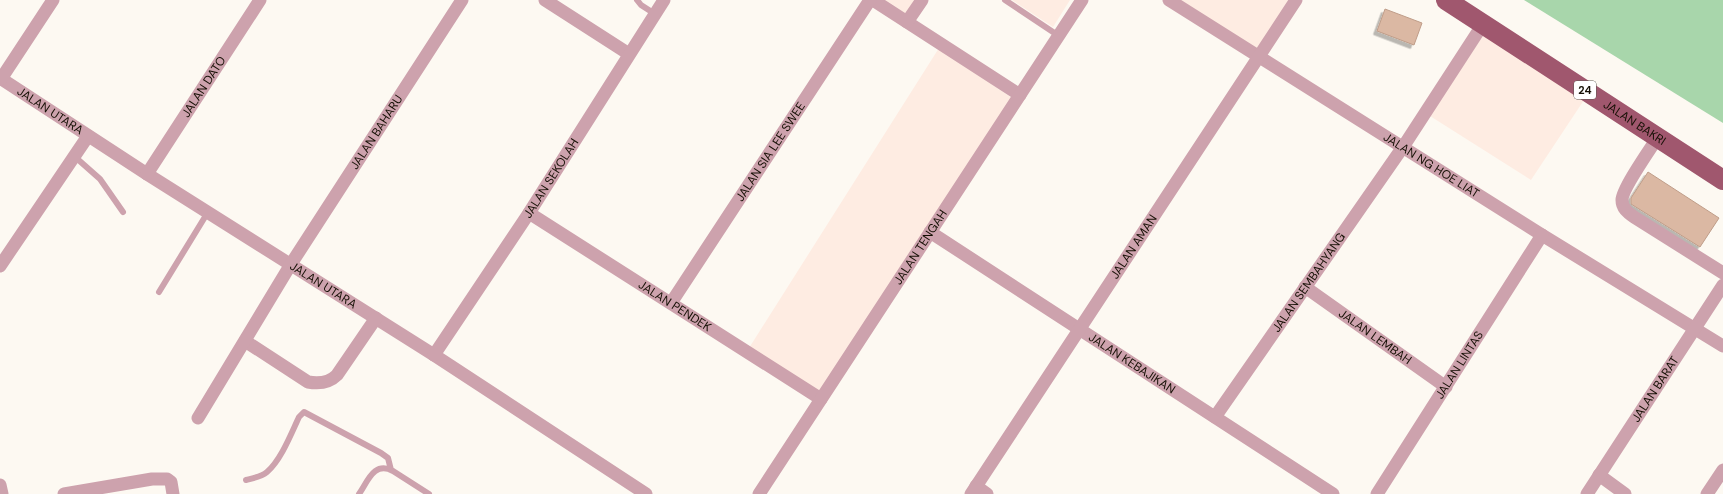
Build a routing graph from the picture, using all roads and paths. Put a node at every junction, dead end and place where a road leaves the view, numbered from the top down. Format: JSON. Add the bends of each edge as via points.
{"nodes":[{"id":1,"x":53,"y":0,"type":"edge"},
{"id":2,"x":260,"y":0,"type":"edge"},
{"id":3,"x":462,"y":0,"type":"edge"},
{"id":4,"x":545,"y":0,"type":"edge"},
{"id":5,"x":637,"y":0,"type":"edge"},
{"id":6,"x":664,"y":0,"type":"edge"},
{"id":7,"x":870,"y":0,"type":"edge"},
{"id":8,"x":873,"y":0,"type":"edge"},
{"id":9,"x":922,"y":0,"type":"edge"},
{"id":10,"x":1005,"y":0,"type":"edge"},
{"id":11,"x":1082,"y":0,"type":"edge"},
{"id":12,"x":1169,"y":0,"type":"edge"},
{"id":13,"x":1295,"y":0,"type":"edge"},
{"id":14,"x":1446,"y":0,"type":"edge"},
{"id":15,"x":655,"y":14,"type":"junction"},
{"id":16,"x":907,"y":22,"type":"junction"},
{"id":17,"x":1483,"y":24,"type":"junction"},
{"id":18,"x":1059,"y":36,"type":"junction"},
{"id":19,"x":629,"y":54,"type":"junction"},
{"id":20,"x":1259,"y":57,"type":"junction"},
{"id":21,"x":1,"y":79,"type":"edge"},
{"id":22,"x":1020,"y":95,"type":"junction"},
{"id":23,"x":88,"y":136,"type":"junction"},
{"id":24,"x":1658,"y":137,"type":"junction"},
{"id":25,"x":1406,"y":142,"type":"junction"},
{"id":26,"x":74,"y":156,"type":"junction"},
{"id":27,"x":147,"y":174,"type":"junction"},
{"id":28,"x":1723,"y":180,"type":"edge"},
{"id":29,"x":123,"y":212,"type":"dead end"},
{"id":30,"x":208,"y":212,"type":"junction"},
{"id":31,"x":529,"y":213,"type":"junction"},
{"id":32,"x":930,"y":232,"type":"junction"},
{"id":33,"x":1542,"y":235,"type":"junction"},
{"id":34,"x":291,"y":264,"type":"junction"},
{"id":35,"x":0,"y":266,"type":"edge"},
{"id":36,"x":1723,"y":273,"type":"edge"},
{"id":37,"x":1723,"y":285,"type":"edge"},
{"id":38,"x":1305,"y":287,"type":"junction"},
{"id":39,"x":159,"y":292,"type":"dead end"},
{"id":40,"x":671,"y":303,"type":"junction"},
{"id":41,"x":376,"y":318,"type":"junction"},
{"id":42,"x":1079,"y":329,"type":"junction"},
{"id":43,"x":1694,"y":329,"type":"junction"},
{"id":44,"x":245,"y":341,"type":"junction"},
{"id":45,"x":1723,"y":346,"type":"edge"},
{"id":46,"x":434,"y":355,"type":"junction"},
{"id":47,"x":1446,"y":387,"type":"junction"},
{"id":48,"x":821,"y":399,"type":"junction"},
{"id":49,"x":1215,"y":417,"type":"junction"},
{"id":50,"x":198,"y":418,"type":"dead end"},
{"id":51,"x":391,"y":470,"type":"junction"},
{"id":52,"x":1723,"y":470,"type":"edge"},
{"id":53,"x":1599,"y":475,"type":"junction"},
{"id":54,"x":246,"y":480,"type":"dead end"},
{"id":55,"x":0,"y":485,"type":"edge"},
{"id":56,"x":973,"y":490,"type":"edge"},
{"id":57,"x":2,"y":494,"type":"edge"},
{"id":58,"x":64,"y":494,"type":"edge"},
{"id":59,"x":173,"y":494,"type":"edge"},
{"id":60,"x":359,"y":494,"type":"edge"},
{"id":61,"x":429,"y":494,"type":"edge"},
{"id":62,"x":646,"y":494,"type":"edge"},
{"id":63,"x":759,"y":494,"type":"edge"},
{"id":64,"x":988,"y":494,"type":"edge"},
{"id":65,"x":1334,"y":494,"type":"edge"},
{"id":66,"x":1377,"y":494,"type":"edge"},
{"id":67,"x":1587,"y":494,"type":"edge"},
{"id":68,"x":1625,"y":494,"type":"edge"},
{"id":69,"x":1707,"y":494,"type":"edge"}],
"edges":[{"from":1,"to":21,"type":"street"},
{"from":2,"to":27,"type":"street","name":"JALAN DATO"},
{"from":3,"to":34,"type":"street","name":"JALAN BAHARU"},
{"from":4,"to":19,"type":"street"},
{"from":5,"to":15,"type":"lane"},
{"from":6,"to":15,"type":"street","name":"JALAN SEKOLAH"},
{"from":7,"to":40,"type":"street","name":"JALAN SIA LEE SWEE"},
{"from":8,"to":16,"type":"street"},
{"from":9,"to":16,"type":"street"},
{"from":10,"to":18,"type":"lane"},
{"from":11,"to":18,"type":"street","name":"JALAN TENGAH"},
{"from":12,"to":20,"type":"street","name":"JALAN NG HOE LIAT"},
{"from":13,"to":20,"type":"street","name":"JALAN AMAN"},
{"from":14,"to":17,"type":"main road","name":"JALAN BAKRI","number":"24"},
{"from":15,"to":19,"type":"street","name":"JALAN SEKOLAH"},
{"from":16,"to":22,"type":"street"},
{"from":17,"to":24,"type":"main road","name":"JALAN BAKRI","number":"24"},
{"from":17,"to":25,"type":"street","name":"JALAN SEMBAHYANG"},
{"from":18,"to":22,"type":"street","name":"JALAN TENGAH"},
{"from":19,"to":31,"type":"street","name":"JALAN SEKOLAH"},
{"from":20,"to":25,"type":"street","name":"JALAN NG HOE LIAT"},
{"from":20,"to":42,"type":"street","name":"JALAN AMAN"},
{"from":21,"to":23,"type":"street","name":"JALAN UTARA"},
{"from":22,"to":32,"type":"street","name":"JALAN TENGAH"},
{"from":23,"to":26,"type":"street"},
{"from":23,"to":27,"type":"street","name":"JALAN UTARA"},
{"from":24,"to":28,"type":"main road","name":"JALAN BAKRI","number":"24"},
{"from":24,"to":36,"type":"street","via":[[1626,188],[1622,198],[1623,207],[1634,217]]},
{"from":25,"to":33,"type":"street","name":"JALAN NG HOE LIAT"},
{"from":25,"to":38,"type":"street","name":"JALAN SEMBAHYANG"},
{"from":26,"to":29,"type":"lane","via":[[100,179]]},
{"from":26,"to":35,"type":"street"},
{"from":27,"to":30,"type":"street","name":"JALAN UTARA"},
{"from":30,"to":34,"type":"street","name":"JALAN UTARA"},
{"from":30,"to":39,"type":"lane"},
{"from":31,"to":40,"type":"street","name":"JALAN PENDEK"},
{"from":31,"to":46,"type":"street","name":"JALAN SEKOLAH"},
{"from":32,"to":42,"type":"street","name":"JALAN KEBAJIKAN"},
{"from":32,"to":48,"type":"street","name":"JALAN TENGAH"},
{"from":33,"to":43,"type":"street","name":"JALAN NG HOE LIAT"},
{"from":33,"to":47,"type":"street","name":"JALAN LINTAS"},
{"from":34,"to":41,"type":"street","name":"JALAN UTARA"},
{"from":34,"to":44,"type":"street","name":"JALAN BAHARU"},
{"from":37,"to":43,"type":"street","name":"JALAN BARAT"},
{"from":38,"to":47,"type":"street","name":"JALAN LEMBAH"},
{"from":38,"to":49,"type":"street","name":"JALAN SEMBAHYANG"},
{"from":40,"to":48,"type":"street","name":"JALAN PENDEK"},
{"from":41,"to":44,"type":"street","via":[[337,375],[332,380],[318,383],[308,382]]},
{"from":41,"to":46,"type":"street","name":"JALAN UTARA"},
{"from":42,"to":49,"type":"street","name":"JALAN KEBAJIKAN"},
{"from":42,"to":56,"type":"street","name":"JALAN AMAN"},
{"from":43,"to":45,"type":"street","name":"JALAN NG HOE LIAT"},
{"from":43,"to":53,"type":"street","name":"JALAN BARAT"},
{"from":44,"to":50,"type":"street","name":"JALAN BAHARU"},
{"from":46,"to":62,"type":"street","name":"JALAN UTARA"},
{"from":47,"to":66,"type":"street","name":"JALAN LINTAS"},
{"from":48,"to":63,"type":"street","name":"JALAN TENGAH"},
{"from":49,"to":65,"type":"street","name":"JALAN KEBAJIKAN"},
{"from":51,"to":54,"type":"lane","via":[[388,458],[381,453],[304,412],[267,472]]},
{"from":51,"to":60,"type":"lane","via":[[376,470]]},
{"from":51,"to":61,"type":"lane"},
{"from":52,"to":69,"type":"street"},
{"from":53,"to":67,"type":"street","name":"JALAN BARAT"},
{"from":53,"to":68,"type":"street"},
{"from":55,"to":57,"type":"street"},
{"from":56,"to":64,"type":"street"},
{"from":58,"to":59,"type":"street","via":[[152,479],[166,479],[171,482]]}]}
